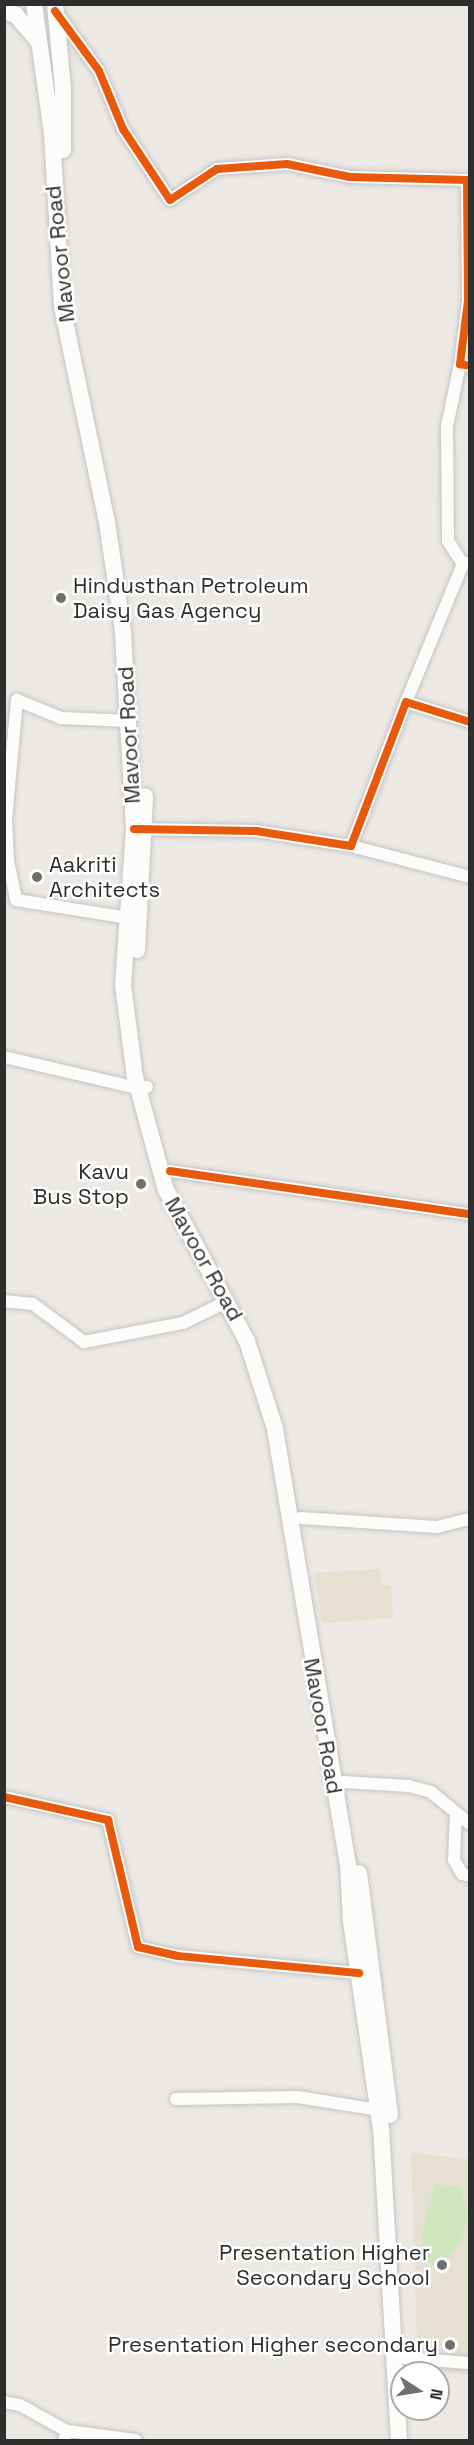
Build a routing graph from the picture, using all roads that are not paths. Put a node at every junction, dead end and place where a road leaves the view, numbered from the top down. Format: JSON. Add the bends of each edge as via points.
{"nodes":[{"id":1,"x":34,"y":4,"type":"edge"},
{"id":2,"x":55,"y":8,"type":"edge"},
{"id":3,"x":12,"y":11,"type":"edge"},
{"id":4,"x":38,"y":41,"type":"junction"},
{"id":5,"x":465,"y":365,"type":"edge"},
{"id":6,"x":466,"y":563,"type":"edge"},
{"id":7,"x":4,"y":695,"type":"edge"},
{"id":8,"x":17,"y":700,"type":"junction"},
{"id":9,"x":406,"y":702,"type":"junction"},
{"id":10,"x":129,"y":721,"type":"junction"},
{"id":11,"x":470,"y":722,"type":"edge"},
{"id":12,"x":140,"y":829,"type":"junction"},
{"id":13,"x":351,"y":846,"type":"junction"},
{"id":14,"x":6,"y":861,"type":"edge"},
{"id":15,"x":470,"y":877,"type":"edge"},
{"id":16,"x":128,"y":918,"type":"junction"},
{"id":17,"x":4,"y":1057,"type":"edge"},
{"id":18,"x":142,"y":1087,"type":"junction"},
{"id":19,"x":170,"y":1171,"type":"junction"},
{"id":20,"x":470,"y":1214,"type":"edge"},
{"id":21,"x":4,"y":1301,"type":"edge"},
{"id":22,"x":228,"y":1301,"type":"junction"},
{"id":23,"x":301,"y":1518,"type":"junction"},
{"id":24,"x":470,"y":1519,"type":"edge"},
{"id":25,"x":343,"y":1782,"type":"junction"},
{"id":26,"x":4,"y":1797,"type":"edge"},
{"id":27,"x":456,"y":1814,"type":"junction"},
{"id":28,"x":470,"y":1824,"type":"edge"},
{"id":29,"x":470,"y":1876,"type":"edge"},
{"id":30,"x":359,"y":1973,"type":"junction"},
{"id":31,"x":176,"y":2099,"type":"dead end"},
{"id":32,"x":378,"y":2110,"type":"junction"},
{"id":33,"x":405,"y":2361,"type":"edge"},
{"id":34,"x":470,"y":2363,"type":"edge"},
{"id":35,"x":450,"y":2364,"type":"edge"},
{"id":36,"x":4,"y":2402,"type":"edge"},
{"id":37,"x":409,"y":2421,"type":"edge"},
{"id":38,"x":65,"y":2436,"type":"edge"},
{"id":39,"x":135,"y":2440,"type":"edge"},
{"id":40,"x":399,"y":2440,"type":"edge"},
{"id":41,"x":410,"y":2440,"type":"edge"}],
"edges":[{"from":1,"to":4,"type":"main road","name":"Mavoor Road"},
{"from":2,"to":5,"type":"street","via":[[99,71],[123,129],[170,200],[217,169],[287,164],[350,177],[467,180]]},
{"from":2,"to":12,"type":"main road","name":"Mavoor Road","via":[[63,88],[68,266],[73,308],[117,523],[134,634]]},
{"from":3,"to":4,"type":"main road"},
{"from":4,"to":10,"type":"main road","name":"Mavoor Road","via":[[52,133],[62,307],[107,522],[123,632]]},
{"from":5,"to":6,"type":"street","via":[[447,426],[448,541]]},
{"from":6,"to":9,"type":"street"},
{"from":7,"to":8,"type":"street"},
{"from":8,"to":10,"type":"street","via":[[61,718]]},
{"from":8,"to":14,"type":"street"},
{"from":9,"to":11,"type":"street"},
{"from":9,"to":13,"type":"street"},
{"from":10,"to":12,"type":"main road","name":"Mavoor Road"},
{"from":12,"to":13,"type":"street","via":[[256,831]]},
{"from":12,"to":16,"type":"main road","name":"Mavoor Road"},
{"from":12,"to":18,"type":"main road","name":"Mavoor Road","via":[[134,990]]},
{"from":13,"to":15,"type":"street"},
{"from":14,"to":16,"type":"street","via":[[16,900]]},
{"from":16,"to":18,"type":"main road","name":"Mavoor Road","via":[[123,985]]},
{"from":17,"to":18,"type":"street"},
{"from":18,"to":19,"type":"main road","name":"Mavoor Road"},
{"from":18,"to":22,"type":"main road","name":"Mavoor Road","via":[[166,1190]]},
{"from":19,"to":20,"type":"street"},
{"from":19,"to":23,"type":"main road","name":"Mavoor Road","via":[[268,1362]]},
{"from":21,"to":22,"type":"street","via":[[33,1304],[84,1342],[183,1323]]},
{"from":22,"to":30,"type":"main road","name":"Mavoor Road","via":[[258,1365],[275,1429],[348,1863]]},
{"from":23,"to":24,"type":"street","via":[[437,1527]]},
{"from":23,"to":25,"type":"main road","name":"Mavoor Road"},
{"from":25,"to":27,"type":"street","via":[[409,1786],[431,1792]]},
{"from":25,"to":33,"type":"main road","name":"Mavoor Road","via":[[366,1919],[392,2131]]},
{"from":26,"to":30,"type":"street","via":[[108,1820],[138,1947],[178,1956]]},
{"from":27,"to":28,"type":"street"},
{"from":27,"to":29,"type":"street","via":[[454,1860],[462,1874]]},
{"from":30,"to":32,"type":"main road","name":"Mavoor Road"},
{"from":31,"to":32,"type":"street","via":[[298,2097]]},
{"from":32,"to":40,"type":"main road","name":"Mavoor Road","via":[[387,2194]]},
{"from":34,"to":35,"type":"street"},
{"from":36,"to":38,"type":"street","via":[[20,2405]]},
{"from":37,"to":41,"type":"main road"},
{"from":38,"to":39,"type":"street"}]}
